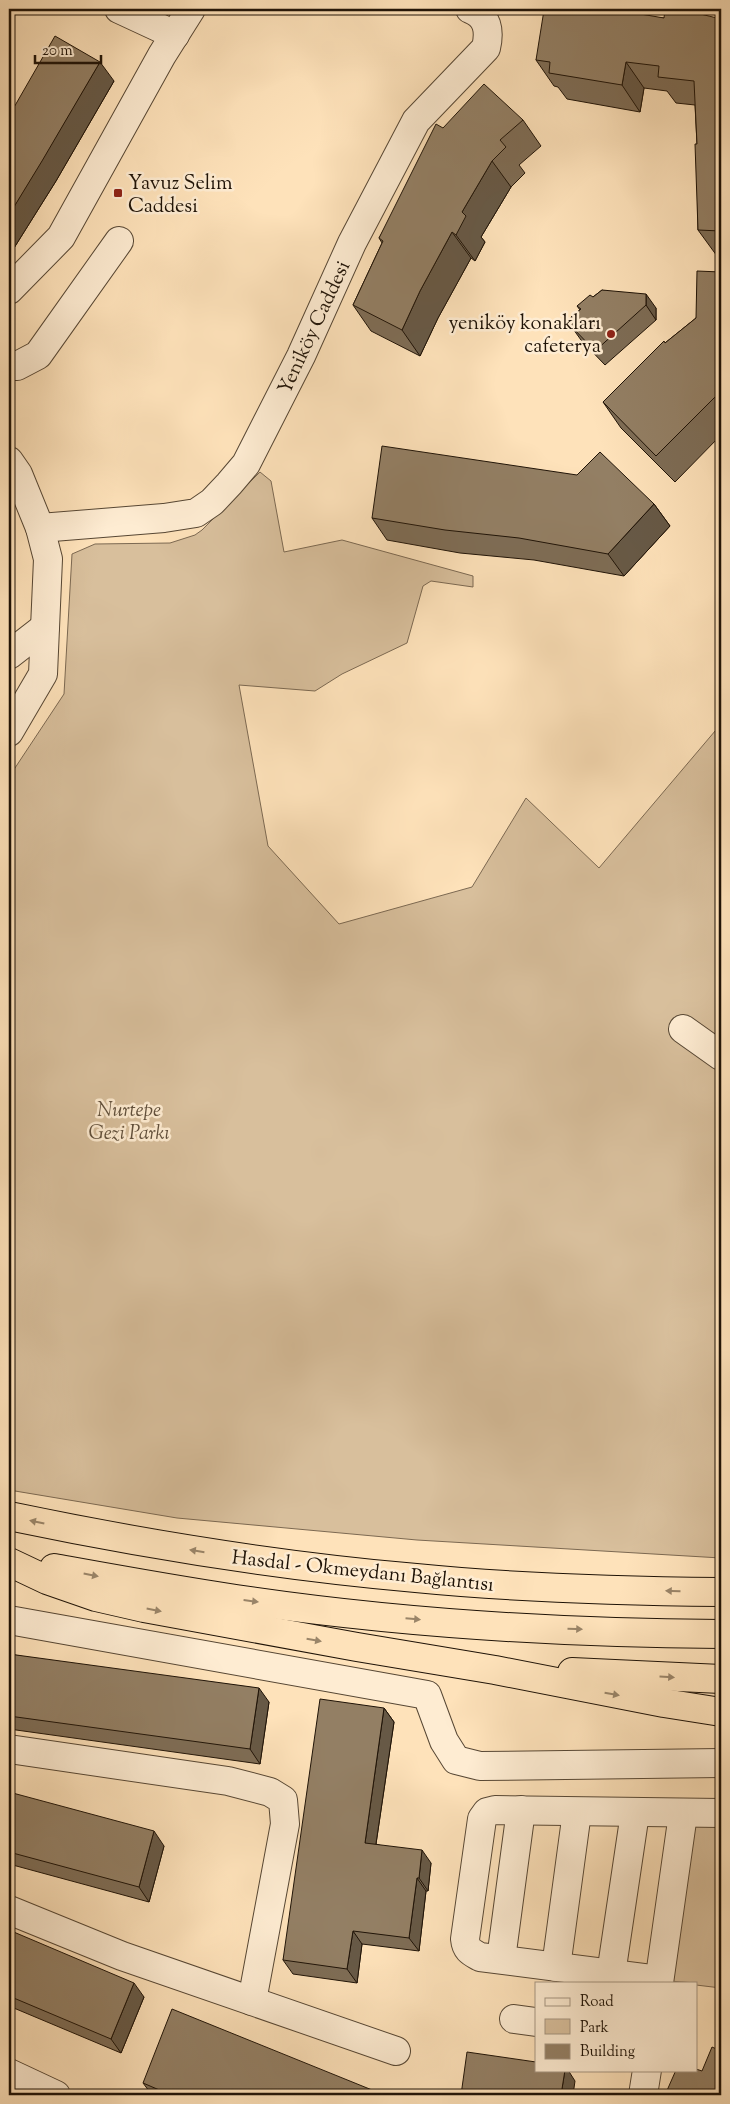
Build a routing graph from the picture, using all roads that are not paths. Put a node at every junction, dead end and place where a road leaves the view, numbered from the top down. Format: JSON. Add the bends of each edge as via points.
{"nodes":[{"id":1,"x":119,"y":9,"type":"edge"},
{"id":2,"x":191,"y":9,"type":"edge"},
{"id":3,"x":470,"y":9,"type":"edge"},
{"id":4,"x":175,"y":36,"type":"junction"},
{"id":5,"x":119,"y":241,"type":"dead end"},
{"id":6,"x":9,"y":290,"type":"edge"},
{"id":7,"x":9,"y":365,"type":"edge"},
{"id":8,"x":9,"y":460,"type":"edge"},
{"id":9,"x":40,"y":528,"type":"junction"},
{"id":10,"x":45,"y":627,"type":"junction"},
{"id":11,"x":9,"y":655,"type":"edge"},
{"id":12,"x":9,"y":732,"type":"edge"},
{"id":13,"x":683,"y":1029,"type":"dead end"},
{"id":14,"x":721,"y":1056,"type":"edge"},
{"id":15,"x":9,"y":1516,"type":"edge"},
{"id":16,"x":9,"y":1558,"type":"edge"},
{"id":17,"x":9,"y":1562,"type":"edge"},
{"id":18,"x":721,"y":1592,"type":"edge"},
{"id":19,"x":9,"y":1620,"type":"edge"},
{"id":20,"x":721,"y":1634,"type":"edge"},
{"id":21,"x":496,"y":1670,"type":"junction"},
{"id":22,"x":721,"y":1679,"type":"edge"},
{"id":23,"x":721,"y":1712,"type":"edge"},
{"id":24,"x":9,"y":1749,"type":"edge"},
{"id":25,"x":721,"y":1763,"type":"edge"},
{"id":26,"x":521,"y":1810,"type":"junction"},
{"id":27,"x":577,"y":1812,"type":"junction"},
{"id":28,"x":635,"y":1813,"type":"junction"},
{"id":29,"x":721,"y":1813,"type":"edge"},
{"id":30,"x":683,"y":1814,"type":"junction"},
{"id":31,"x":9,"y":1910,"type":"edge"},
{"id":32,"x":501,"y":1960,"type":"junction"},
{"id":33,"x":556,"y":1967,"type":"junction"},
{"id":34,"x":611,"y":1974,"type":"junction"},
{"id":35,"x":659,"y":1982,"type":"edge"},
{"id":36,"x":252,"y":2001,"type":"junction"},
{"id":37,"x":396,"y":2051,"type":"dead end"},
{"id":38,"x":646,"y":2072,"type":"edge"},
{"id":39,"x":9,"y":2073,"type":"edge"},
{"id":40,"x":56,"y":2095,"type":"edge"},
{"id":41,"x":643,"y":2095,"type":"edge"}],
"edges":[{"from":1,"to":4,"type":"street"},
{"from":2,"to":4,"type":"street"},
{"from":3,"to":9,"type":"street","name":"Yeniköy Caddesi","via":[[484,19],[490,34],[486,48],[416,122],[352,243],[301,356],[246,464],[212,502],[196,513]]},
{"from":4,"to":6,"type":"street","via":[[62,237]]},
{"from":5,"to":7,"type":"street","via":[[38,356],[17,366]]},
{"from":8,"to":9,"type":"street"},
{"from":9,"to":10,"type":"street","via":[[48,559]]},
{"from":10,"to":11,"type":"street"},
{"from":10,"to":12,"type":"street","via":[[43,674]]},
{"from":13,"to":14,"type":"street"},
{"from":18,"to":15,"type":"highway","name":"Hasdal - Okmeydanı Bağlantısı","one_way":true,"via":[[417,1579],[173,1548]]},
{"from":16,"to":20,"type":"highway","name":"Hasdal - Okmeydanı Bağlantısı","one_way":true,"via":[[151,1586],[328,1611],[473,1624]]},
{"from":17,"to":21,"type":"highway","one_way":true,"via":[[47,1580],[96,1597],[144,1608]]},
{"from":19,"to":25,"type":"street","via":[[427,1695],[444,1741],[456,1760],[480,1766]]},
{"from":21,"to":22,"type":"highway","one_way":true},
{"from":21,"to":23,"type":"highway","one_way":true},
{"from":24,"to":36,"type":"street","via":[[228,1781],[270,1792],[283,1800],[285,1824]]},
{"from":26,"to":27,"type":"street"},
{"from":26,"to":32,"type":"street"},
{"from":26,"to":32,"type":"street","via":[[495,1810],[487,1812],[482,1819],[466,1929],[466,1948],[480,1957]]},
{"from":27,"to":28,"type":"street"},
{"from":27,"to":33,"type":"street"},
{"from":28,"to":30,"type":"street"},
{"from":28,"to":34,"type":"street"},
{"from":29,"to":30,"type":"street"},
{"from":30,"to":35,"type":"street"},
{"from":31,"to":36,"type":"street","via":[[122,1956]]},
{"from":32,"to":33,"type":"street"},
{"from":33,"to":34,"type":"street"},
{"from":34,"to":35,"type":"street"},
{"from":36,"to":37,"type":"street"},
{"from":38,"to":41,"type":"street"},
{"from":39,"to":40,"type":"street"}]}
